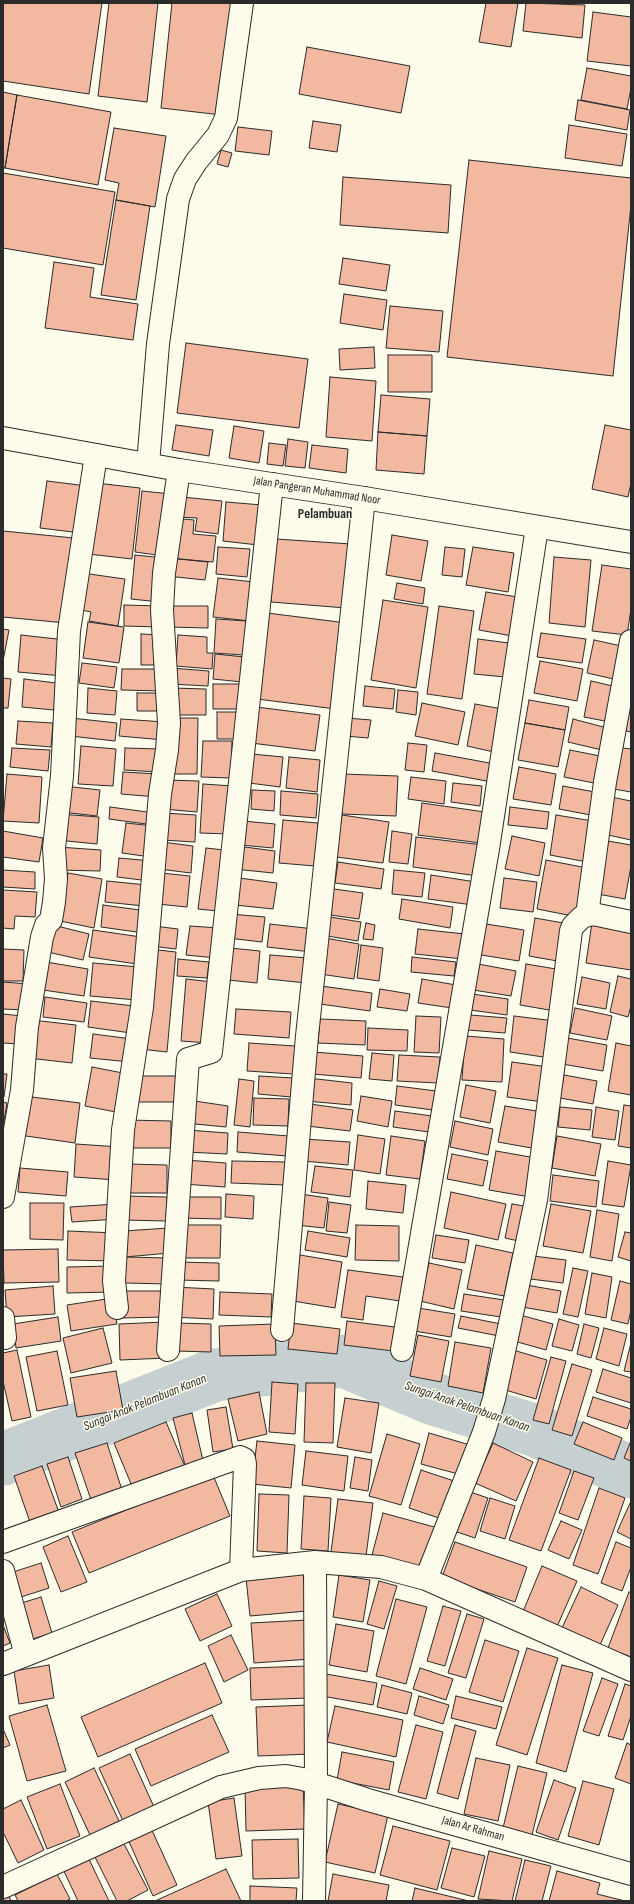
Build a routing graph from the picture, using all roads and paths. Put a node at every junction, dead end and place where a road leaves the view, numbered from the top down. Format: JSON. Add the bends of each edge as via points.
{"nodes":[{"id":1,"x":242,"y":3,"type":"edge"},
{"id":2,"x":3,"y":438,"type":"edge"},
{"id":3,"x":96,"y":455,"type":"junction"},
{"id":4,"x":148,"y":464,"type":"junction"},
{"id":5,"x":179,"y":470,"type":"junction"},
{"id":6,"x":272,"y":484,"type":"junction"},
{"id":7,"x":364,"y":498,"type":"junction"},
{"id":8,"x":537,"y":527,"type":"junction"},
{"id":9,"x":631,"y":542,"type":"edge"},
{"id":10,"x":631,"y":641,"type":"edge"},
{"id":11,"x":587,"y":915,"type":"junction"},
{"id":12,"x":631,"y":922,"type":"edge"},
{"id":13,"x":3,"y":1198,"type":"edge"},
{"id":14,"x":117,"y":1308,"type":"dead end"},
{"id":15,"x":282,"y":1330,"type":"dead end"},
{"id":16,"x":168,"y":1350,"type":"dead end"},
{"id":17,"x":402,"y":1350,"type":"dead end"},
{"id":18,"x":3,"y":1542,"type":"edge"},
{"id":19,"x":315,"y":1562,"type":"junction"},
{"id":20,"x":241,"y":1570,"type":"junction"},
{"id":21,"x":3,"y":1571,"type":"edge"},
{"id":22,"x":426,"y":1579,"type":"junction"},
{"id":23,"x":26,"y":1655,"type":"junction"},
{"id":24,"x":3,"y":1664,"type":"edge"},
{"id":25,"x":631,"y":1670,"type":"edge"},
{"id":26,"x":316,"y":1784,"type":"junction"},
{"id":27,"x":631,"y":1874,"type":"edge"},
{"id":28,"x":3,"y":1887,"type":"edge"},
{"id":29,"x":314,"y":1901,"type":"edge"}],
"edges":[{"from":1,"to":4,"type":"street","via":[[226,118],[218,135],[185,179],[178,199],[158,344]]},
{"from":2,"to":3,"type":"street","name":"Jalan Pangeran Muhammad Noor"},
{"from":3,"to":4,"type":"street","name":"Jalan Pangeran Muhammad Noor"},
{"from":3,"to":13,"type":"street","via":[[69,630],[62,776],[54,848],[54,902],[51,920],[46,924],[42,937],[27,1027],[22,1090]]},
{"from":4,"to":5,"type":"street","name":"Jalan Pangeran Muhammad Noor"},
{"from":5,"to":6,"type":"street","name":"Jalan Pangeran Muhammad Noor"},
{"from":5,"to":14,"type":"street","via":[[167,552],[162,610],[168,729],[142,1007],[123,1130],[114,1281]]},
{"from":6,"to":7,"type":"street","name":"Jalan Pangeran Muhammad Noor"},
{"from":6,"to":16,"type":"street","via":[[211,1052],[188,1059]]},
{"from":7,"to":8,"type":"street","name":"Jalan Pangeran Muhammad Noor"},
{"from":7,"to":15,"type":"street","via":[[307,1036]]},
{"from":8,"to":9,"type":"street","name":"Jalan Pangeran Muhammad Noor"},
{"from":8,"to":17,"type":"street","via":[[488,849]]},
{"from":10,"to":11,"type":"street","via":[[605,782]]},
{"from":11,"to":12,"type":"street","via":[[610,916]]},
{"from":11,"to":22,"type":"street","via":[[577,921],[571,931],[536,1200],[494,1399],[484,1432]]},
{"from":18,"to":20,"type":"street","via":[[240,1458],[244,1459],[246,1464]]},
{"from":19,"to":20,"type":"street"},
{"from":19,"to":22,"type":"street","via":[[382,1567]]},
{"from":19,"to":26,"type":"street"},
{"from":20,"to":23,"type":"street"},
{"from":21,"to":23,"type":"street"},
{"from":22,"to":25,"type":"street"},
{"from":23,"to":24,"type":"street"},
{"from":26,"to":27,"type":"street","name":"Jalan Ar Rahman"},
{"from":26,"to":28,"type":"street","name":"Jalan Ar Rahman","via":[[286,1776],[259,1778],[222,1787]]},
{"from":26,"to":29,"type":"street"}]}
